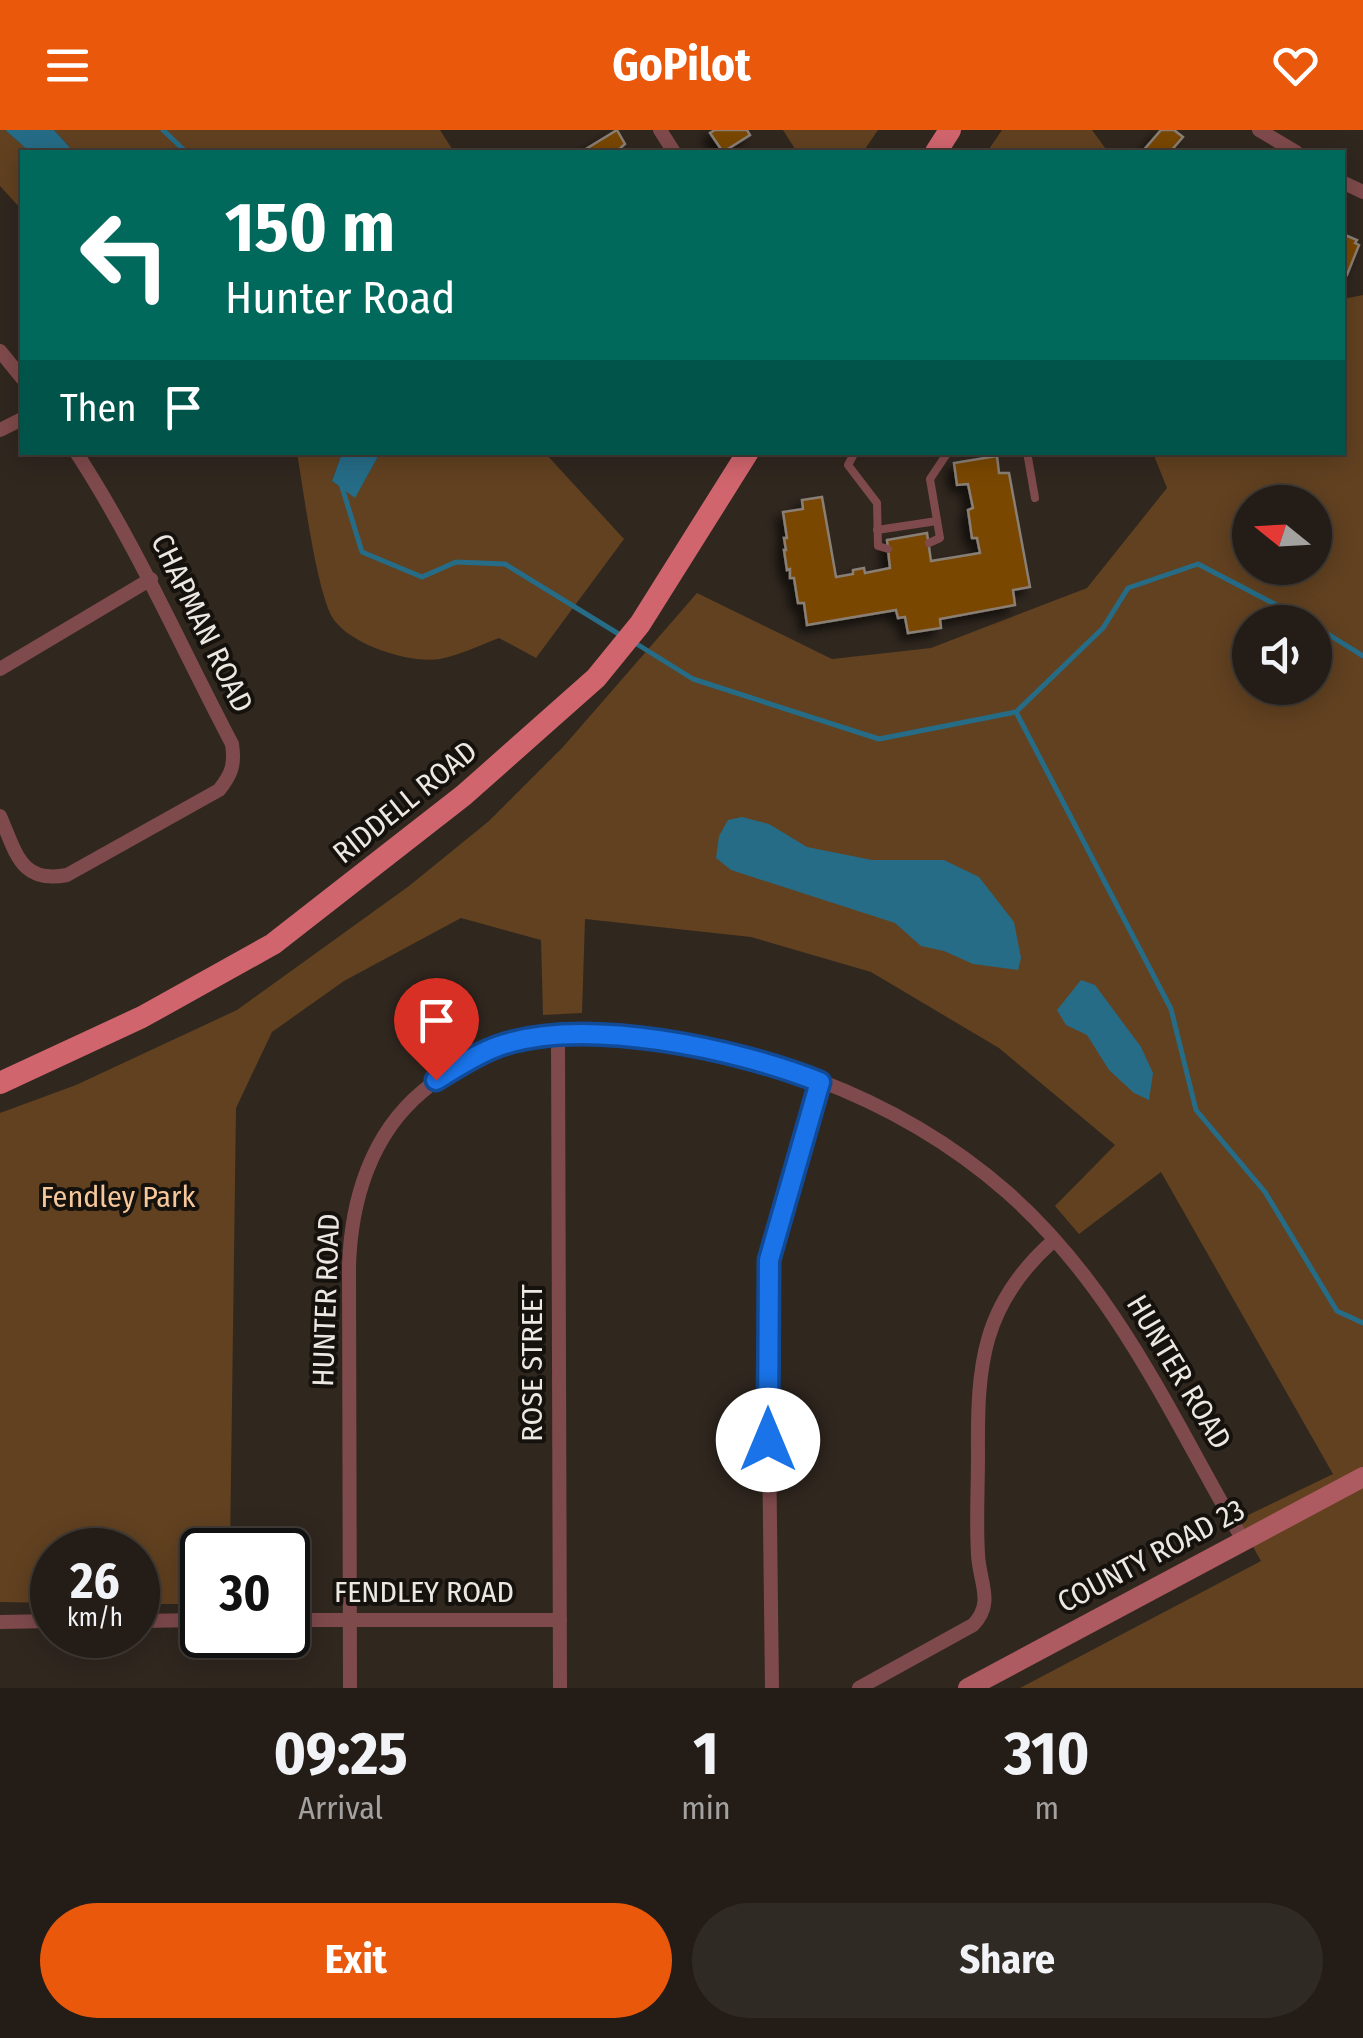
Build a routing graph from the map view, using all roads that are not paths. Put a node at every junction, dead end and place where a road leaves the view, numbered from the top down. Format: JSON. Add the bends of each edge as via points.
{"nodes":[{"id":1,"x":1260,"y":130,"type":"edge"},
{"id":2,"x":1293,"y":150,"type":"edge"},
{"id":3,"x":0,"y":351,"type":"edge"},
{"id":4,"x":20,"y":376,"type":"edge"},
{"id":5,"x":78,"y":455,"type":"edge"},
{"id":6,"x":746,"y":455,"type":"edge"},
{"id":7,"x":853,"y":455,"type":"edge"},
{"id":8,"x":946,"y":455,"type":"edge"},
{"id":9,"x":1028,"y":455,"type":"edge"},
{"id":10,"x":1035,"y":498,"type":"dead end"},
{"id":11,"x":936,"y":521,"type":"junction"},
{"id":12,"x":878,"y":530,"type":"junction"},
{"id":13,"x":928,"y":543,"type":"dead end"},
{"id":14,"x":888,"y":549,"type":"dead end"},
{"id":15,"x":151,"y":579,"type":"junction"},
{"id":16,"x":0,"y":669,"type":"edge"},
{"id":17,"x":0,"y":816,"type":"edge"},
{"id":18,"x":558,"y":1037,"type":"junction"},
{"id":19,"x":820,"y":1082,"type":"junction"},
{"id":20,"x":0,"y":1084,"type":"edge"},
{"id":21,"x":1053,"y":1241,"type":"junction"},
{"id":22,"x":1363,"y":1477,"type":"edge"},
{"id":23,"x":1243,"y":1540,"type":"junction"},
{"id":24,"x":310,"y":1620,"type":"edge"},
{"id":25,"x":350,"y":1620,"type":"junction"},
{"id":26,"x":560,"y":1620,"type":"junction"},
{"id":27,"x":0,"y":1622,"type":"edge"},
{"id":28,"x":30,"y":1622,"type":"edge"},
{"id":29,"x":350,"y":1688,"type":"edge"},
{"id":30,"x":560,"y":1688,"type":"edge"},
{"id":31,"x":772,"y":1688,"type":"edge"},
{"id":32,"x":859,"y":1688,"type":"edge"},
{"id":33,"x":968,"y":1688,"type":"edge"}],
"edges":[{"from":1,"to":2,"type":"street"},
{"from":3,"to":4,"type":"street"},
{"from":5,"to":15,"type":"street","name":"CHAPMAN ROAD"},
{"from":6,"to":20,"type":"main road","name":"RIDDELL ROAD","via":[[640,624],[596,678],[464,796],[274,944]]},
{"from":7,"to":12,"type":"lane","via":[[848,465],[876,503]]},
{"from":8,"to":11,"type":"lane","via":[[930,479]]},
{"from":9,"to":10,"type":"lane"},
{"from":11,"to":12,"type":"lane"},
{"from":11,"to":13,"type":"lane","via":[[940,538]]},
{"from":12,"to":14,"type":"lane","via":[[878,546]]},
{"from":15,"to":16,"type":"street"},
{"from":15,"to":17,"type":"street","name":"CHAPMAN ROAD","via":[[232,744],[230,777],[143,834],[46,879],[20,860]]},
{"from":18,"to":19,"type":"street","name":"HUNTER ROAD","via":[[686,1044],[754,1058]]},
{"from":18,"to":25,"type":"street","name":"HUNTER ROAD","via":[[498,1046],[436,1080],[398,1116],[365,1174],[350,1234]]},
{"from":18,"to":26,"type":"street","name":"ROSE STREET"},
{"from":19,"to":21,"type":"street","name":"HUNTER ROAD","via":[[936,1142],[1006,1192]]},
{"from":19,"to":31,"type":"street","via":[[767,1276]]},
{"from":21,"to":23,"type":"street","name":"HUNTER ROAD","via":[[1121,1324]]},
{"from":21,"to":32,"type":"street","via":[[1012,1286],[980,1362],[976,1515],[983,1615]]},
{"from":22,"to":23,"type":"main road","name":"COUNTY ROAD 23"},
{"from":23,"to":33,"type":"main road","name":"COUNTY ROAD 23"},
{"from":24,"to":25,"type":"street","name":"FENDLEY ROAD"},
{"from":25,"to":26,"type":"street","name":"FENDLEY ROAD"},
{"from":25,"to":29,"type":"street","name":"HUNTER ROAD"},
{"from":26,"to":30,"type":"street","name":"ROSE STREET"},
{"from":27,"to":28,"type":"street"}]}
